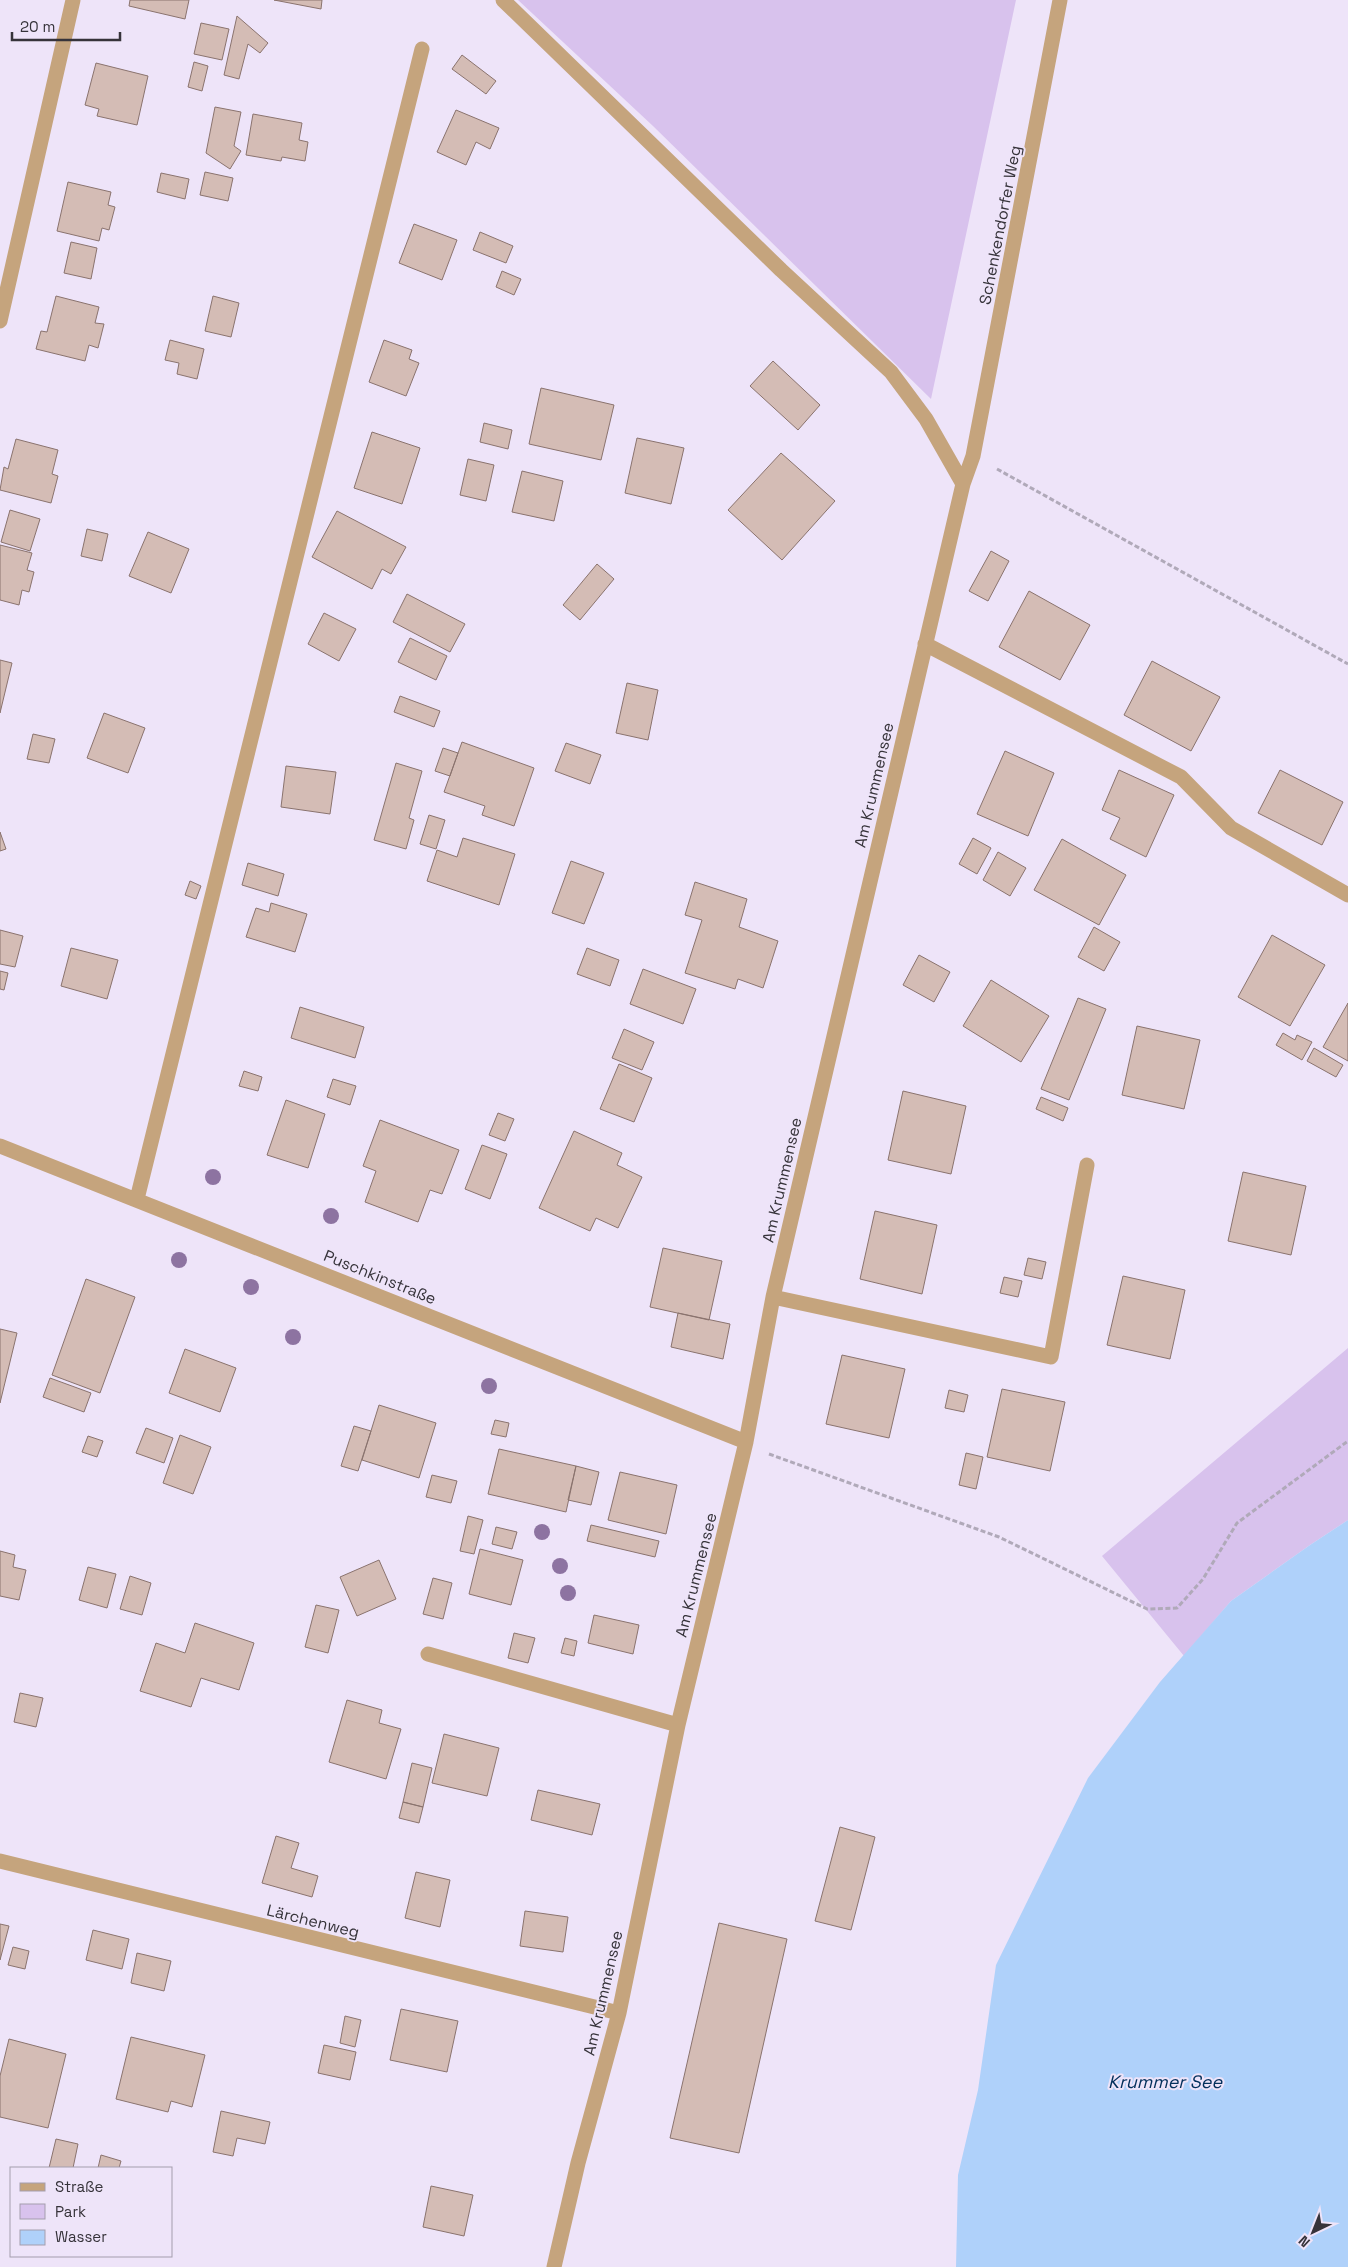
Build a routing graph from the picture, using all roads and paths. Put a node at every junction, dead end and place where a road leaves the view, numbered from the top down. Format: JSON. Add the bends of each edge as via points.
{"nodes":[{"id":1,"x":73,"y":0,"type":"edge"},
{"id":2,"x":503,"y":0,"type":"edge"},
{"id":3,"x":1060,"y":0,"type":"edge"},
{"id":4,"x":422,"y":49,"type":"dead end"},
{"id":5,"x":0,"y":321,"type":"edge"},
{"id":6,"x":974,"y":456,"type":"junction"},
{"id":7,"x":963,"y":484,"type":"junction"},
{"id":8,"x":925,"y":644,"type":"junction"},
{"id":9,"x":1348,"y":664,"type":"edge"},
{"id":10,"x":1348,"y":895,"type":"edge"},
{"id":11,"x":0,"y":1146,"type":"edge"},
{"id":12,"x":1087,"y":1166,"type":"dead end"},
{"id":13,"x":137,"y":1199,"type":"junction"},
{"id":14,"x":773,"y":1297,"type":"junction"},
{"id":15,"x":1348,"y":1441,"type":"edge"},
{"id":16,"x":746,"y":1442,"type":"junction"},
{"id":17,"x":428,"y":1654,"type":"dead end"},
{"id":18,"x":678,"y":1724,"type":"junction"},
{"id":19,"x":0,"y":1861,"type":"edge"},
{"id":20,"x":618,"y":2013,"type":"junction"},
{"id":21,"x":554,"y":2267,"type":"edge"}],
"edges":[{"from":1,"to":5,"type":"street"},
{"from":2,"to":7,"type":"street","via":[[781,270],[891,372],[926,419]]},
{"from":3,"to":6,"type":"street","name":"Schenkendorfer Weg"},
{"from":4,"to":13,"type":"street"},
{"from":6,"to":7,"type":"street","name":"Am Krummensee"},
{"from":6,"to":9,"type":"path"},
{"from":7,"to":8,"type":"street","name":"Am Krummensee"},
{"from":8,"to":10,"type":"street","via":[[1181,777],[1231,828]]},
{"from":8,"to":14,"type":"street","name":"Am Krummensee"},
{"from":11,"to":13,"type":"street","name":"Puschkinstraße"},
{"from":12,"to":14,"type":"street","via":[[1051,1357]]},
{"from":13,"to":16,"type":"street","name":"Puschkinstraße"},
{"from":14,"to":16,"type":"street","name":"Am Krummensee"},
{"from":15,"to":16,"type":"path","via":[[1237,1523],[1203,1579],[1177,1608],[1147,1609],[999,1537],[772,1456]]},
{"from":16,"to":18,"type":"street","name":"Am Krummensee"},
{"from":17,"to":18,"type":"street"},
{"from":18,"to":20,"type":"street","name":"Am Krummensee"},
{"from":19,"to":20,"type":"street","name":"Lärchenweg"},
{"from":20,"to":21,"type":"street","name":"Am Krummensee"}]}
